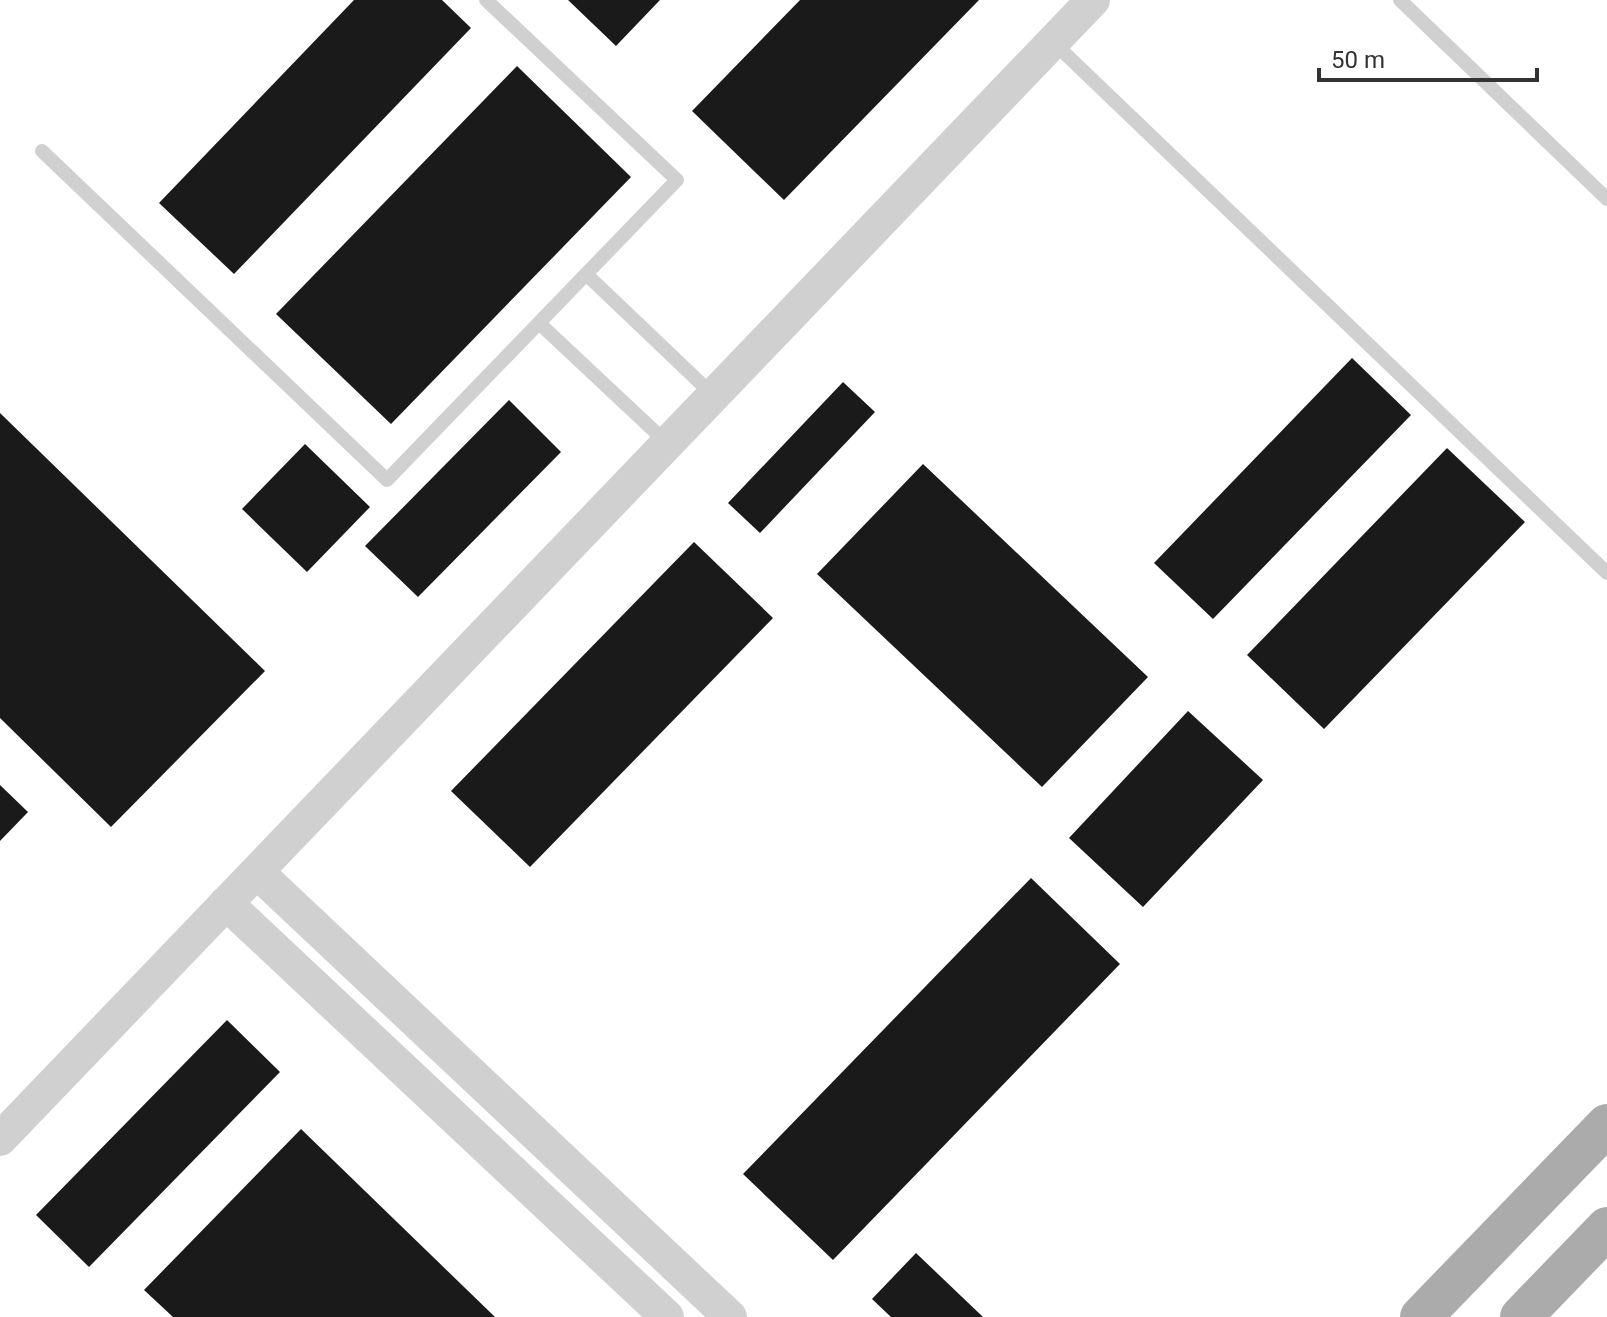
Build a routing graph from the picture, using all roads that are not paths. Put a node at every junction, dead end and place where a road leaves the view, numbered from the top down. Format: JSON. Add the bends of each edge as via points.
{"nodes":[{"id":1,"x":486,"y":0,"type":"edge"},
{"id":2,"x":1093,"y":0,"type":"edge"},
{"id":3,"x":1400,"y":0,"type":"edge"},
{"id":4,"x":1053,"y":42,"type":"junction"},
{"id":5,"x":42,"y":151,"type":"dead end"},
{"id":6,"x":1607,"y":199,"type":"edge"},
{"id":7,"x":586,"y":274,"type":"junction"},
{"id":8,"x":539,"y":323,"type":"junction"},
{"id":9,"x":714,"y":396,"type":"junction"},
{"id":10,"x":668,"y":443,"type":"junction"},
{"id":11,"x":1607,"y":573,"type":"edge"},
{"id":12,"x":257,"y":872,"type":"junction"},
{"id":13,"x":226,"y":903,"type":"junction"},
{"id":14,"x":1607,"y":1125,"type":"edge"},
{"id":15,"x":0,"y":1139,"type":"edge"},
{"id":16,"x":1607,"y":1228,"type":"edge"},
{"id":17,"x":667,"y":1317,"type":"edge"},
{"id":18,"x":730,"y":1317,"type":"edge"},
{"id":19,"x":1421,"y":1317,"type":"edge"},
{"id":20,"x":1521,"y":1317,"type":"edge"}],
"edges":[{"from":1,"to":7,"type":"lane","via":[[677,180]]},
{"from":2,"to":4,"type":"street"},
{"from":3,"to":6,"type":"lane"},
{"from":4,"to":9,"type":"street"},
{"from":4,"to":11,"type":"lane"},
{"from":5,"to":8,"type":"lane","via":[[387,480]]},
{"from":7,"to":8,"type":"lane"},
{"from":7,"to":9,"type":"lane"},
{"from":8,"to":10,"type":"lane"},
{"from":9,"to":10,"type":"street"},
{"from":10,"to":12,"type":"street"},
{"from":12,"to":13,"type":"street"},
{"from":12,"to":18,"type":"street"},
{"from":13,"to":15,"type":"street"},
{"from":13,"to":17,"type":"street"},
{"from":14,"to":19,"type":"main road"},
{"from":16,"to":20,"type":"main road"}]}
